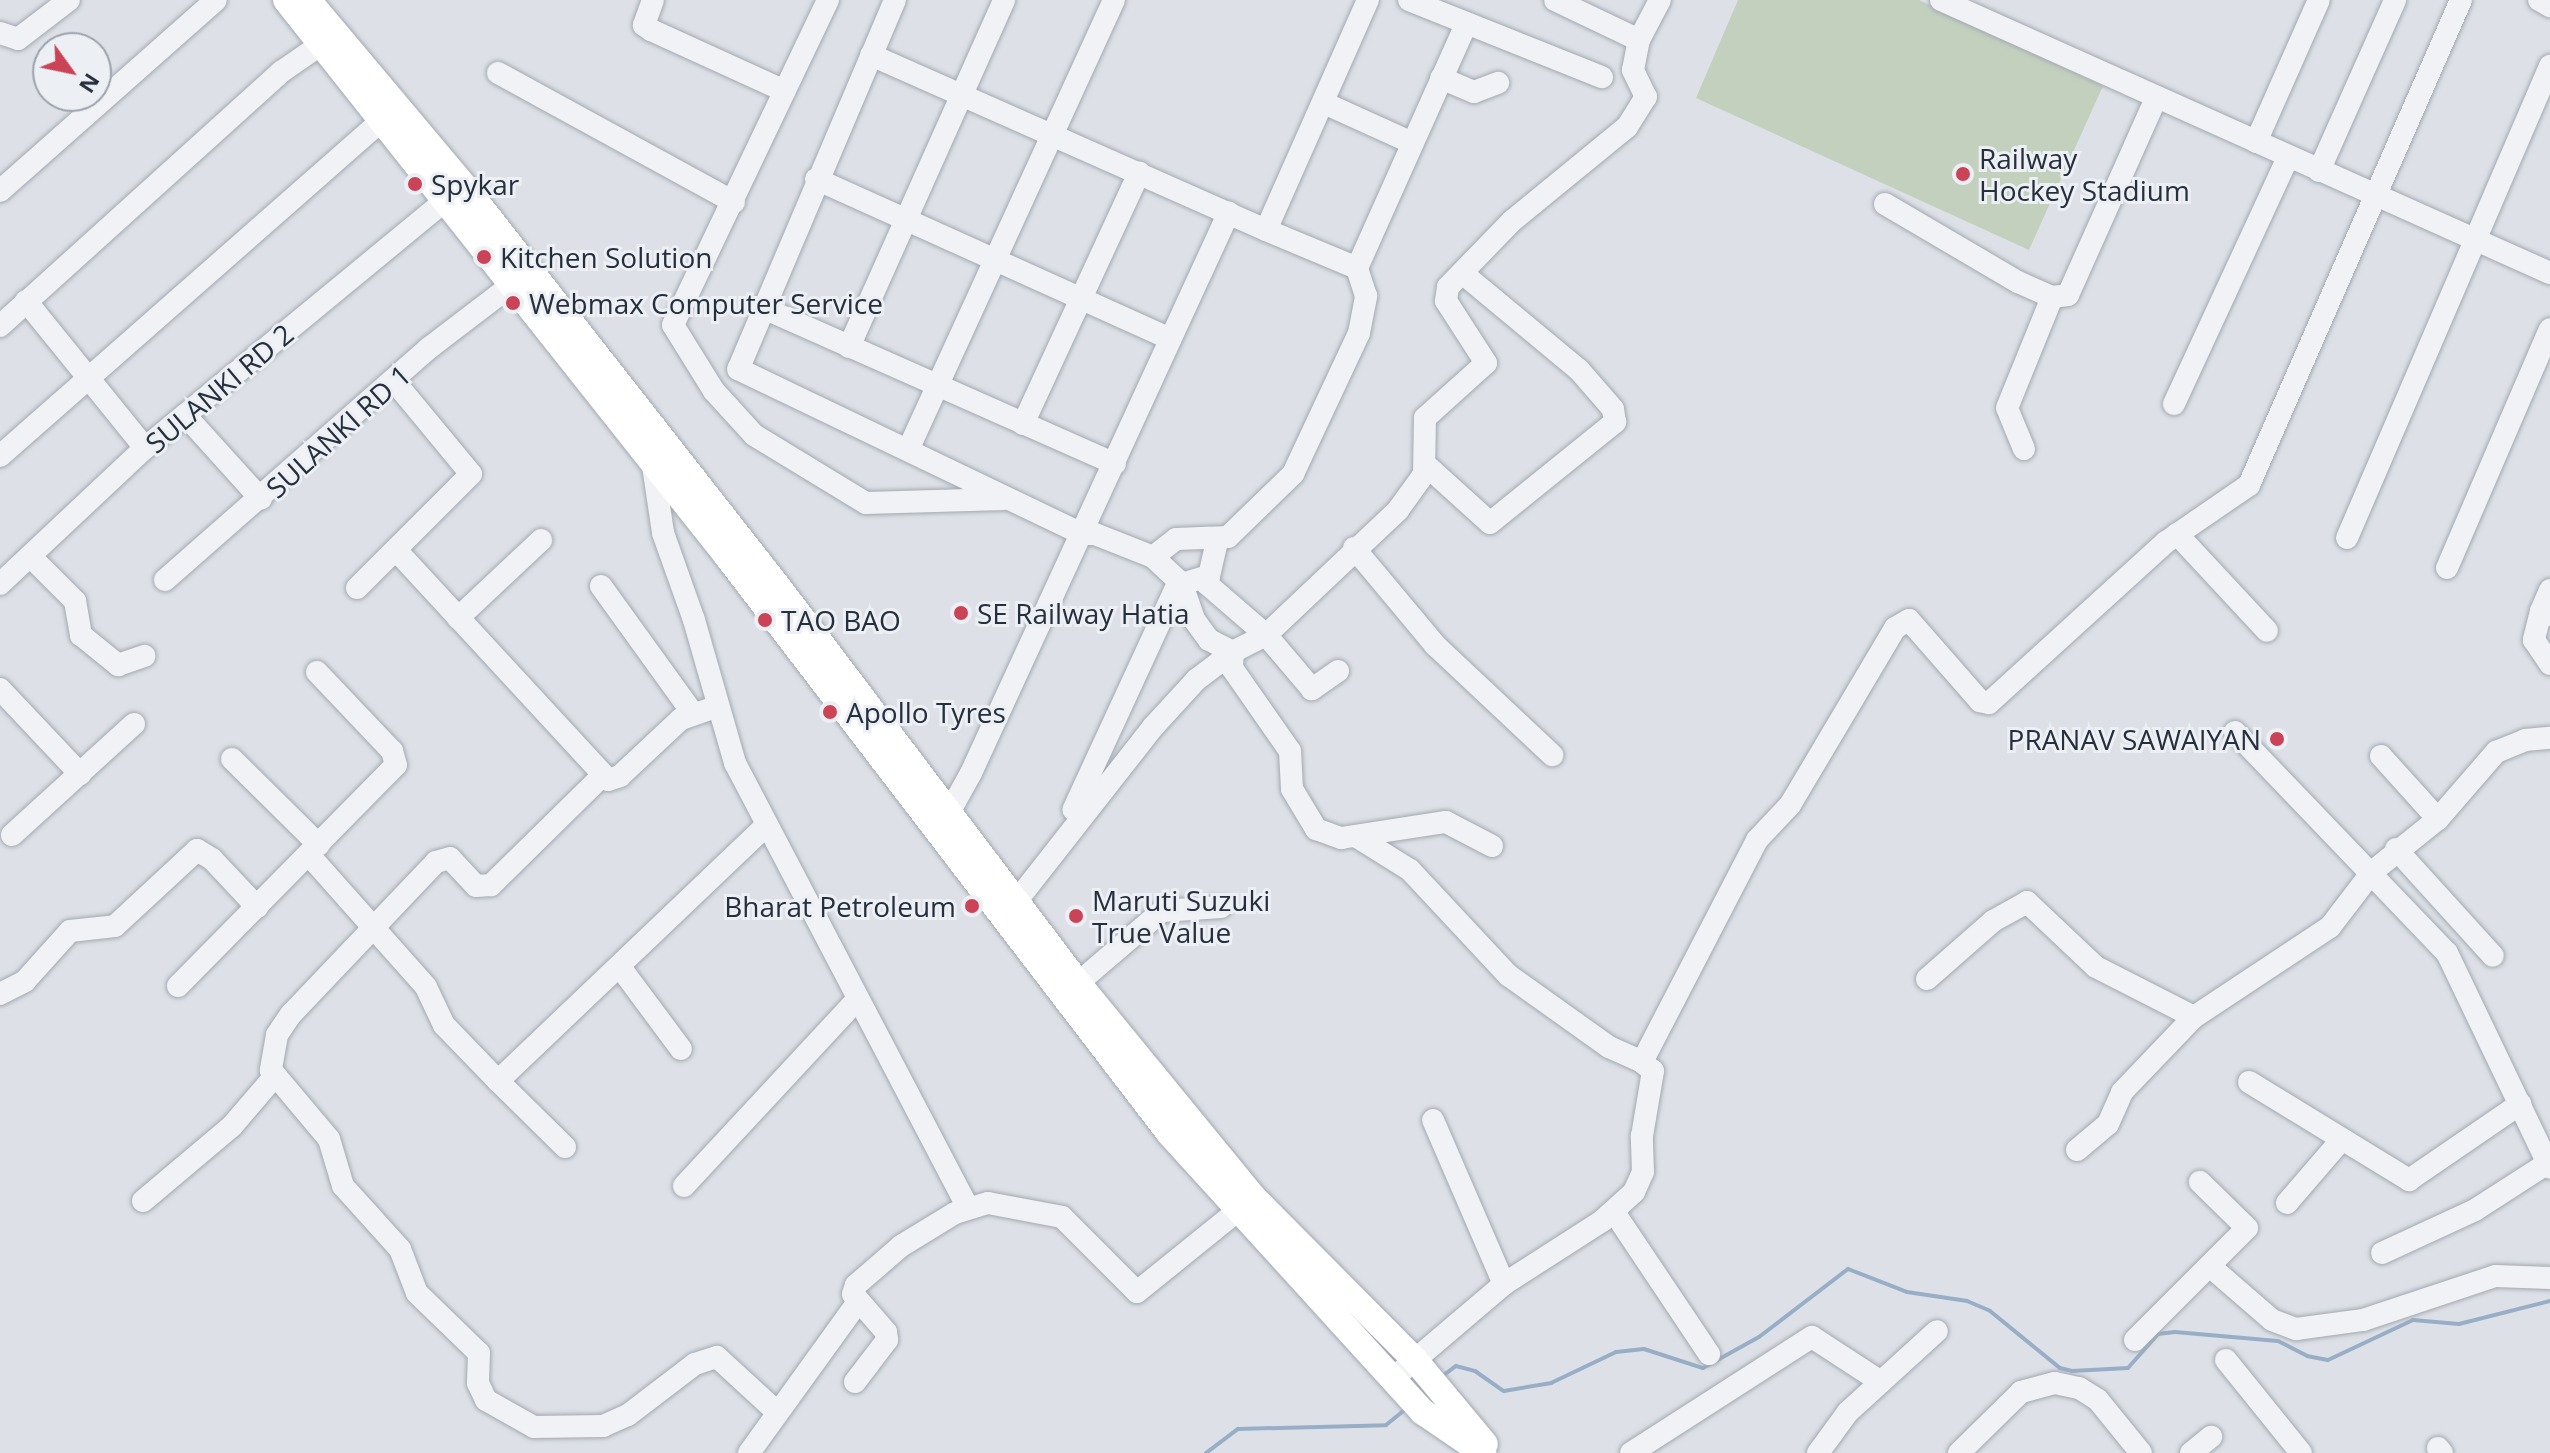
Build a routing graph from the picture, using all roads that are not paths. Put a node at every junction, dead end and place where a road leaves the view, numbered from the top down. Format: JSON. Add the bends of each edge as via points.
{"nodes":[{"id":1,"x":69,"y":0,"type":"edge"},
{"id":2,"x":216,"y":0,"type":"edge"},
{"id":3,"x":653,"y":0,"type":"edge"},
{"id":4,"x":828,"y":0,"type":"edge"},
{"id":5,"x":895,"y":0,"type":"edge"},
{"id":6,"x":1004,"y":0,"type":"edge"},
{"id":7,"x":1368,"y":0,"type":"edge"},
{"id":8,"x":1409,"y":0,"type":"edge"},
{"id":9,"x":1555,"y":0,"type":"edge"},
{"id":10,"x":1660,"y":0,"type":"edge"},
{"id":11,"x":1941,"y":0,"type":"edge"},
{"id":12,"x":2395,"y":0,"type":"edge"},
{"id":13,"x":2461,"y":0,"type":"edge"},
{"id":14,"x":2539,"y":0,"type":"edge"},
{"id":15,"x":301,"y":2,"type":"edge"},
{"id":16,"x":1106,"y":2,"type":"edge"},
{"id":17,"x":2312,"y":2,"type":"edge"},
{"id":18,"x":1964,"y":5,"type":"edge"},
{"id":19,"x":2550,"y":6,"type":"edge"},
{"id":20,"x":1466,"y":24,"type":"junction"},
{"id":21,"x":0,"y":33,"type":"edge"},
{"id":22,"x":1639,"y":40,"type":"junction"},
{"id":23,"x":320,"y":45,"type":"junction"},
{"id":24,"x":871,"y":55,"type":"junction"},
{"id":25,"x":2550,"y":66,"type":"edge"},
{"id":26,"x":498,"y":73,"type":"dead end"},
{"id":27,"x":1602,"y":77,"type":"dead end"},
{"id":28,"x":1441,"y":78,"type":"junction"},
{"id":29,"x":1498,"y":83,"type":"dead end"},
{"id":30,"x":785,"y":91,"type":"junction"},
{"id":31,"x":963,"y":95,"type":"junction"},
{"id":32,"x":2156,"y":98,"type":"junction"},
{"id":33,"x":1324,"y":103,"type":"junction"},
{"id":34,"x":381,"y":121,"type":"junction"},
{"id":35,"x":1054,"y":133,"type":"junction"},
{"id":36,"x":2256,"y":142,"type":"junction"},
{"id":37,"x":1412,"y":143,"type":"junction"},
{"id":38,"x":2288,"y":157,"type":"junction"},
{"id":39,"x":2319,"y":171,"type":"junction"},
{"id":40,"x":1139,"y":173,"type":"junction"},
{"id":41,"x":816,"y":179,"type":"junction"},
{"id":42,"x":0,"y":191,"type":"edge"},
{"id":43,"x":2375,"y":195,"type":"junction"},
{"id":44,"x":446,"y":200,"type":"junction"},
{"id":45,"x":734,"y":202,"type":"junction"},
{"id":46,"x":1885,"y":204,"type":"dead end"},
{"id":47,"x":1229,"y":212,"type":"junction"},
{"id":48,"x":905,"y":218,"type":"junction"},
{"id":49,"x":1266,"y":230,"type":"junction"},
{"id":50,"x":2474,"y":238,"type":"junction"},
{"id":51,"x":993,"y":259,"type":"junction"},
{"id":52,"x":1357,"y":268,"type":"junction"},
{"id":53,"x":1462,"y":273,"type":"junction"},
{"id":54,"x":2550,"y":273,"type":"edge"},
{"id":55,"x":513,"y":284,"type":"junction"},
{"id":56,"x":2052,"y":297,"type":"junction"},
{"id":57,"x":1082,"y":300,"type":"junction"},
{"id":58,"x":26,"y":301,"type":"junction"},
{"id":59,"x":761,"y":307,"type":"junction"},
{"id":60,"x":0,"y":326,"type":"edge"},
{"id":61,"x":2550,"y":329,"type":"edge"},
{"id":62,"x":1171,"y":339,"type":"junction"},
{"id":63,"x":849,"y":347,"type":"junction"},
{"id":64,"x":89,"y":379,"type":"junction"},
{"id":65,"x":394,"y":381,"type":"junction"},
{"id":66,"x":935,"y":388,"type":"junction"},
{"id":67,"x":2174,"y":404,"type":"dead end"},
{"id":68,"x":185,"y":415,"type":"junction"},
{"id":69,"x":1023,"y":424,"type":"junction"},
{"id":70,"x":145,"y":448,"type":"junction"},
{"id":71,"x":2024,"y":449,"type":"dead end"},
{"id":72,"x":908,"y":450,"type":"junction"},
{"id":73,"x":0,"y":456,"type":"edge"},
{"id":74,"x":652,"y":459,"type":"junction"},
{"id":75,"x":1115,"y":464,"type":"junction"},
{"id":76,"x":1427,"y":466,"type":"junction"},
{"id":77,"x":261,"y":499,"type":"junction"},
{"id":78,"x":1006,"y":499,"type":"junction"},
{"id":79,"x":1083,"y":534,"type":"junction"},
{"id":80,"x":2177,"y":534,"type":"junction"},
{"id":81,"x":2347,"y":538,"type":"dead end"},
{"id":82,"x":541,"y":540,"type":"dead end"},
{"id":83,"x":1217,"y":541,"type":"junction"},
{"id":84,"x":1354,"y":548,"type":"junction"},
{"id":85,"x":396,"y":550,"type":"junction"},
{"id":86,"x":30,"y":556,"type":"junction"},
{"id":87,"x":1153,"y":557,"type":"junction"},
{"id":88,"x":2447,"y":568,"type":"dead end"},
{"id":89,"x":1209,"y":576,"type":"junction"},
{"id":90,"x":165,"y":580,"type":"dead end"},
{"id":91,"x":1181,"y":583,"type":"junction"},
{"id":92,"x":0,"y":584,"type":"edge"},
{"id":93,"x":601,"y":586,"type":"dead end"},
{"id":94,"x":357,"y":588,"type":"dead end"},
{"id":95,"x":2547,"y":605,"type":"edge"},
{"id":96,"x":458,"y":618,"type":"junction"},
{"id":97,"x":2267,"y":631,"type":"dead end"},
{"id":98,"x":1266,"y":635,"type":"junction"},
{"id":99,"x":1233,"y":652,"type":"junction"},
{"id":100,"x":144,"y":656,"type":"dead end"},
{"id":101,"x":2550,"y":664,"type":"edge"},
{"id":102,"x":1338,"y":671,"type":"dead end"},
{"id":103,"x":317,"y":672,"type":"dead end"},
{"id":104,"x":0,"y":689,"type":"edge"},
{"id":105,"x":716,"y":707,"type":"junction"},
{"id":106,"x":692,"y":712,"type":"junction"},
{"id":107,"x":134,"y":724,"type":"dead end"},
{"id":108,"x":2235,"y":732,"type":"dead end"},
{"id":109,"x":2550,"y":738,"type":"edge"},
{"id":110,"x":1552,"y":755,"type":"dead end"},
{"id":111,"x":2381,"y":756,"type":"dead end"},
{"id":112,"x":232,"y":759,"type":"dead end"},
{"id":113,"x":80,"y":774,"type":"junction"},
{"id":114,"x":602,"y":776,"type":"junction"},
{"id":115,"x":1073,"y":810,"type":"dead end"},
{"id":116,"x":942,"y":816,"type":"junction"},
{"id":117,"x":2438,"y":819,"type":"junction"},
{"id":118,"x":766,"y":826,"type":"junction"},
{"id":119,"x":12,"y":835,"type":"dead end"},
{"id":120,"x":1355,"y":836,"type":"junction"},
{"id":121,"x":1492,"y":846,"type":"dead end"},
{"id":122,"x":2396,"y":849,"type":"junction"},
{"id":123,"x":314,"y":850,"type":"junction"},
{"id":124,"x":2372,"y":872,"type":"junction"},
{"id":125,"x":1015,"y":903,"type":"junction"},
{"id":126,"x":257,"y":907,"type":"junction"},
{"id":127,"x":1221,"y":907,"type":"dead end"},
{"id":128,"x":371,"y":930,"type":"junction"},
{"id":129,"x":2493,"y":956,"type":"dead end"},
{"id":130,"x":620,"y":967,"type":"junction"},
{"id":131,"x":1927,"y":979,"type":"dead end"},
{"id":132,"x":1078,"y":983,"type":"junction"},
{"id":133,"x":178,"y":986,"type":"dead end"},
{"id":134,"x":0,"y":994,"type":"edge"},
{"id":135,"x":855,"y":1002,"type":"junction"},
{"id":136,"x":2194,"y":1017,"type":"junction"},
{"id":137,"x":681,"y":1049,"type":"dead end"},
{"id":138,"x":1642,"y":1062,"type":"junction"},
{"id":139,"x":274,"y":1077,"type":"junction"},
{"id":140,"x":498,"y":1081,"type":"junction"},
{"id":141,"x":2249,"y":1082,"type":"dead end"},
{"id":142,"x":2520,"y":1104,"type":"junction"},
{"id":143,"x":1433,"y":1120,"type":"dead end"},
{"id":144,"x":2342,"y":1139,"type":"junction"},
{"id":145,"x":565,"y":1147,"type":"dead end"},
{"id":146,"x":2077,"y":1150,"type":"dead end"},
{"id":147,"x":2549,"y":1165,"type":"edge"},
{"id":148,"x":2200,"y":1182,"type":"dead end"},
{"id":149,"x":684,"y":1186,"type":"dead end"},
{"id":150,"x":143,"y":1201,"type":"dead end"},
{"id":151,"x":2287,"y":1203,"type":"dead end"},
{"id":152,"x":968,"y":1208,"type":"junction"},
{"id":153,"x":1236,"y":1212,"type":"junction"},
{"id":154,"x":1614,"y":1212,"type":"junction"},
{"id":155,"x":2382,"y":1253,"type":"dead end"},
{"id":156,"x":2212,"y":1268,"type":"junction"},
{"id":157,"x":2550,"y":1278,"type":"edge"},
{"id":158,"x":1504,"y":1284,"type":"junction"},
{"id":159,"x":858,"y":1302,"type":"junction"},
{"id":160,"x":1937,"y":1331,"type":"dead end"},
{"id":161,"x":2135,"y":1340,"type":"dead end"},
{"id":162,"x":1709,"y":1354,"type":"dead end"},
{"id":163,"x":2226,"y":1360,"type":"dead end"},
{"id":164,"x":1420,"y":1365,"type":"junction"},
{"id":165,"x":1393,"y":1381,"type":"junction"},
{"id":166,"x":855,"y":1382,"type":"dead end"},
{"id":167,"x":1881,"y":1382,"type":"junction"},
{"id":168,"x":776,"y":1411,"type":"junction"},
{"id":169,"x":2211,"y":1437,"type":"dead end"},
{"id":170,"x":749,"y":1453,"type":"edge"},
{"id":171,"x":1483,"y":1453,"type":"edge"},
{"id":172,"x":1492,"y":1453,"type":"edge"},
{"id":173,"x":1631,"y":1453,"type":"edge"},
{"id":174,"x":1818,"y":1453,"type":"edge"},
{"id":175,"x":1959,"y":1453,"type":"edge"},
{"id":176,"x":2141,"y":1453,"type":"edge"},
{"id":177,"x":2191,"y":1453,"type":"edge"},
{"id":178,"x":2301,"y":1453,"type":"edge"}],
"edges":[{"from":1,"to":21,"type":"street","via":[[18,39]]},
{"from":2,"to":42,"type":"street"},
{"from":3,"to":30,"type":"street","via":[[644,25],[651,30]]},
{"from":4,"to":30,"type":"street"},
{"from":5,"to":24,"type":"street"},
{"from":6,"to":31,"type":"street"},
{"from":7,"to":33,"type":"street"},
{"from":8,"to":20,"type":"street"},
{"from":9,"to":22,"type":"street"},
{"from":10,"to":22,"type":"street"},
{"from":11,"to":18,"type":"street"},
{"from":12,"to":39,"type":"street"},
{"from":13,"to":43,"type":"street"},
{"from":14,"to":19,"type":"street"},
{"from":15,"to":23,"type":"main road"},
{"from":15,"to":116,"type":"main road","via":[[532,272]]},
{"from":16,"to":35,"type":"street"},
{"from":17,"to":36,"type":"street"},
{"from":18,"to":32,"type":"street"},
{"from":20,"to":27,"type":"street"},
{"from":20,"to":28,"type":"street"},
{"from":22,"to":53,"type":"street","via":[[1633,70],[1646,97],[1627,127],[1540,195]]},
{"from":23,"to":34,"type":"main road"},
{"from":23,"to":58,"type":"street","via":[[281,72]]},
{"from":24,"to":31,"type":"street"},
{"from":24,"to":41,"type":"street"},
{"from":25,"to":50,"type":"street"},
{"from":26,"to":45,"type":"street"},
{"from":28,"to":29,"type":"street","via":[[1474,92]]},
{"from":28,"to":37,"type":"street"},
{"from":30,"to":45,"type":"street"},
{"from":31,"to":35,"type":"street"},
{"from":31,"to":48,"type":"street"},
{"from":32,"to":36,"type":"street"},
{"from":32,"to":56,"type":"street","via":[[2068,295]]},
{"from":33,"to":37,"type":"street"},
{"from":33,"to":49,"type":"street"},
{"from":34,"to":44,"type":"main road"},
{"from":34,"to":64,"type":"street"},
{"from":35,"to":40,"type":"street"},
{"from":35,"to":51,"type":"street"},
{"from":36,"to":38,"type":"street"},
{"from":37,"to":52,"type":"street"},
{"from":38,"to":39,"type":"street"},
{"from":38,"to":67,"type":"street"},
{"from":39,"to":43,"type":"street"},
{"from":40,"to":47,"type":"street"},
{"from":40,"to":57,"type":"street"},
{"from":41,"to":48,"type":"street"},
{"from":41,"to":59,"type":"street"},
{"from":43,"to":50,"type":"street"},
{"from":43,"to":80,"type":"street","via":[[2249,485]]},
{"from":44,"to":55,"type":"main road"},
{"from":44,"to":68,"type":"street","name":"SULANKI RD 2"},
{"from":45,"to":78,"type":"street","via":[[673,325],[733,416],[754,435],[866,503]]},
{"from":46,"to":56,"type":"street"},
{"from":47,"to":49,"type":"street"},
{"from":47,"to":62,"type":"street"},
{"from":48,"to":51,"type":"street"},
{"from":48,"to":63,"type":"street"},
{"from":49,"to":52,"type":"street"},
{"from":50,"to":54,"type":"street"},
{"from":50,"to":81,"type":"street"},
{"from":51,"to":57,"type":"street"},
{"from":51,"to":66,"type":"street"},
{"from":52,"to":83,"type":"street","via":[[1366,296],[1365,316],[1305,453],[1293,474],[1228,537]]},
{"from":53,"to":76,"type":"street","via":[[1448,287],[1446,301],[1486,363],[1425,418]]},
{"from":53,"to":76,"type":"street","via":[[1579,370],[1613,409],[1615,422],[1490,523]]},
{"from":55,"to":65,"type":"street","name":"SULANKI RD 1"},
{"from":55,"to":74,"type":"main road"},
{"from":56,"to":71,"type":"street","via":[[2007,408]]},
{"from":57,"to":62,"type":"street"},
{"from":57,"to":69,"type":"street"},
{"from":58,"to":60,"type":"street"},
{"from":58,"to":64,"type":"street"},
{"from":59,"to":63,"type":"street"},
{"from":59,"to":72,"type":"street","via":[[738,369]]},
{"from":61,"to":88,"type":"street"},
{"from":62,"to":75,"type":"street"},
{"from":63,"to":66,"type":"street"},
{"from":64,"to":70,"type":"street"},
{"from":64,"to":73,"type":"street"},
{"from":65,"to":77,"type":"street","name":"SULANKI RD 1"},
{"from":65,"to":85,"type":"street","via":[[471,474]]},
{"from":66,"to":69,"type":"street"},
{"from":66,"to":72,"type":"street"},
{"from":68,"to":70,"type":"street","name":"SULANKI RD 2"},
{"from":68,"to":77,"type":"street"},
{"from":69,"to":75,"type":"street"},
{"from":70,"to":86,"type":"street","name":"SULANKI RD 2"},
{"from":72,"to":78,"type":"street"},
{"from":74,"to":105,"type":"street","via":[[663,533],[694,620]]},
{"from":74,"to":116,"type":"main road"},
{"from":75,"to":79,"type":"street"},
{"from":76,"to":84,"type":"street","via":[[1398,510]]},
{"from":77,"to":90,"type":"street","name":"SULANKI RD 1"},
{"from":78,"to":79,"type":"street"},
{"from":79,"to":87,"type":"street"},
{"from":79,"to":116,"type":"street"},
{"from":80,"to":97,"type":"street"},
{"from":80,"to":138,"type":"street","via":[[1989,703],[1980,701],[1909,620],[1901,621],[1851,694],[1790,805],[1763,830]]},
{"from":82,"to":96,"type":"street"},
{"from":83,"to":87,"type":"street","via":[[1176,539]]},
{"from":83,"to":89,"type":"street"},
{"from":84,"to":98,"type":"street"},
{"from":84,"to":110,"type":"street","via":[[1435,645]]},
{"from":85,"to":94,"type":"street"},
{"from":85,"to":96,"type":"street"},
{"from":86,"to":92,"type":"street","name":"SULANKI RD 2"},
{"from":86,"to":100,"type":"street","via":[[75,601],[81,635],[118,665]]},
{"from":87,"to":91,"type":"street"},
{"from":89,"to":91,"type":"street"},
{"from":89,"to":98,"type":"street","via":[[1207,584]]},
{"from":91,"to":99,"type":"street","via":[[1194,619],[1209,640]]},
{"from":91,"to":115,"type":"street"},
{"from":93,"to":106,"type":"street"},
{"from":95,"to":101,"type":"street","via":[[2534,640]]},
{"from":96,"to":114,"type":"street"},
{"from":98,"to":99,"type":"street"},
{"from":98,"to":102,"type":"street","via":[[1312,689]]},
{"from":99,"to":120,"type":"street","via":[[1238,679],[1290,751],[1292,789],[1305,818],[1328,836]]},
{"from":99,"to":125,"type":"street","via":[[1196,680],[1153,727]]},
{"from":103,"to":123,"type":"street","via":[[397,758],[390,775]]},
{"from":104,"to":113,"type":"street"},
{"from":105,"to":106,"type":"street"},
{"from":105,"to":118,"type":"street","via":[[735,763]]},
{"from":106,"to":114,"type":"street","via":[[620,776]]},
{"from":107,"to":113,"type":"street"},
{"from":108,"to":124,"type":"street"},
{"from":109,"to":117,"type":"street","via":[[2525,740],[2496,752]]},
{"from":111,"to":117,"type":"street"},
{"from":112,"to":123,"type":"street"},
{"from":113,"to":119,"type":"street"},
{"from":114,"to":128,"type":"street","via":[[491,885],[476,886],[444,857]]},
{"from":116,"to":125,"type":"main road"},
{"from":116,"to":153,"type":"main road","via":[[1094,1039]]},
{"from":117,"to":122,"type":"street"},
{"from":118,"to":130,"type":"street"},
{"from":118,"to":135,"type":"street","via":[[809,900]]},
{"from":120,"to":121,"type":"street","via":[[1446,822]]},
{"from":120,"to":138,"type":"street","via":[[1410,870],[1508,975],[1609,1047]]},
{"from":122,"to":124,"type":"street"},
{"from":122,"to":129,"type":"street"},
{"from":123,"to":126,"type":"street"},
{"from":123,"to":128,"type":"street"},
{"from":124,"to":136,"type":"street","via":[[2330,927]]},
{"from":124,"to":142,"type":"street","via":[[2453,962]]},
{"from":125,"to":132,"type":"main road"},
{"from":126,"to":133,"type":"street"},
{"from":126,"to":134,"type":"street","via":[[197,850],[115,926],[70,931],[25,981]]},
{"from":127,"to":132,"type":"street","via":[[1162,911]]},
{"from":128,"to":139,"type":"street","via":[[277,1035],[270,1057]]},
{"from":128,"to":140,"type":"street","via":[[426,987],[444,1025]]},
{"from":130,"to":137,"type":"street"},
{"from":130,"to":140,"type":"street"},
{"from":131,"to":136,"type":"street","via":[[1993,921],[2027,902],[2096,967]]},
{"from":132,"to":164,"type":"main road","via":[[1253,1197]]},
{"from":135,"to":149,"type":"street"},
{"from":135,"to":152,"type":"street"},
{"from":136,"to":146,"type":"street","via":[[2122,1092],[2108,1124]]},
{"from":138,"to":154,"type":"street","via":[[1653,1071],[1642,1136],[1643,1172],[1634,1192]]},
{"from":139,"to":150,"type":"street","via":[[232,1126]]},
{"from":139,"to":168,"type":"street","via":[[329,1139],[343,1186],[400,1249],[417,1293],[479,1353],[478,1383],[486,1400],[534,1427],[603,1426],[628,1415],[695,1364],[717,1357]]},
{"from":140,"to":145,"type":"street"},
{"from":141,"to":144,"type":"street"},
{"from":142,"to":144,"type":"street","via":[[2409,1180]]},
{"from":142,"to":147,"type":"street"},
{"from":143,"to":158,"type":"street"},
{"from":144,"to":151,"type":"street"},
{"from":147,"to":155,"type":"street","via":[[2475,1210]]},
{"from":148,"to":156,"type":"street","via":[[2247,1228]]},
{"from":152,"to":153,"type":"street","via":[[988,1203],[1062,1217],[1137,1292]]},
{"from":152,"to":159,"type":"street","via":[[919,1234],[862,1277],[853,1294]]},
{"from":153,"to":165,"type":"main road"},
{"from":154,"to":158,"type":"street"},
{"from":154,"to":162,"type":"street"},
{"from":156,"to":157,"type":"street","via":[[2272,1320],[2296,1329],[2363,1320],[2495,1276]]},
{"from":156,"to":161,"type":"street"},
{"from":158,"to":164,"type":"street"},
{"from":159,"to":166,"type":"street","via":[[886,1332],[887,1340]]},
{"from":159,"to":168,"type":"street"},
{"from":160,"to":167,"type":"street"},
{"from":163,"to":178,"type":"street"},
{"from":164,"to":165,"type":"street"},
{"from":164,"to":172,"type":"main road"},
{"from":165,"to":171,"type":"main road","via":[[1423,1412]]},
{"from":167,"to":173,"type":"street","via":[[1812,1337]]},
{"from":167,"to":174,"type":"street","via":[[1848,1412]]},
{"from":168,"to":170,"type":"street"},
{"from":169,"to":177,"type":"street"},
{"from":175,"to":176,"type":"street","via":[[2021,1392],[2055,1383],[2079,1388],[2098,1400]]}]}
